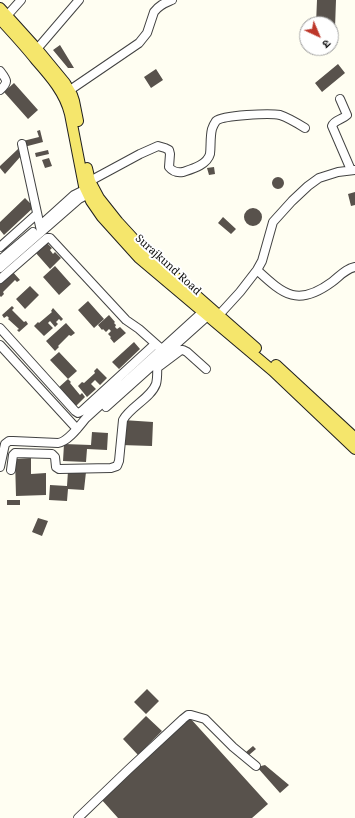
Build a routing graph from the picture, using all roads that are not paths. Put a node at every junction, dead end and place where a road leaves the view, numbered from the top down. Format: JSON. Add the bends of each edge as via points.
{"nodes":[{"id":1,"x":21,"y":0,"type":"edge"},
{"id":2,"x":79,"y":0,"type":"edge"},
{"id":3,"x":172,"y":0,"type":"edge"},
{"id":4,"x":2,"y":16,"type":"edge"},
{"id":5,"x":37,"y":49,"type":"junction"},
{"id":6,"x":0,"y":71,"type":"edge"},
{"id":7,"x":0,"y":90,"type":"edge"},
{"id":8,"x":70,"y":90,"type":"junction"},
{"id":9,"x":340,"y":98,"type":"dead end"},
{"id":10,"x":305,"y":128,"type":"dead end"},
{"id":11,"x":22,"y":144,"type":"dead end"},
{"id":12,"x":353,"y":170,"type":"edge"},
{"id":13,"x":90,"y":188,"type":"junction"},
{"id":14,"x":36,"y":214,"type":"junction"},
{"id":15,"x":40,"y":229,"type":"junction"},
{"id":16,"x":0,"y":247,"type":"edge"},
{"id":17,"x":1,"y":257,"type":"edge"},
{"id":18,"x":16,"y":259,"type":"junction"},
{"id":19,"x":355,"y":267,"type":"edge"},
{"id":20,"x":0,"y":268,"type":"edge"},
{"id":21,"x":257,"y":270,"type":"junction"},
{"id":22,"x":0,"y":279,"type":"edge"},
{"id":23,"x":211,"y":312,"type":"junction"},
{"id":24,"x":0,"y":328,"type":"edge"},
{"id":25,"x":161,"y":349,"type":"junction"},
{"id":26,"x":1,"y":350,"type":"edge"},
{"id":27,"x":157,"y":365,"type":"junction"},
{"id":28,"x":206,"y":369,"type":"dead end"},
{"id":29,"x":78,"y":427,"type":"junction"},
{"id":30,"x":355,"y":438,"type":"edge"},
{"id":31,"x":355,"y":449,"type":"edge"},
{"id":32,"x":0,"y":467,"type":"edge"},
{"id":33,"x":11,"y":470,"type":"dead end"},
{"id":34,"x":256,"y":766,"type":"dead end"},
{"id":35,"x":78,"y":818,"type":"edge"}],
"edges":[{"from":1,"to":4,"type":"street"},
{"from":2,"to":5,"type":"street"},
{"from":3,"to":8,"type":"street","via":[[156,9],[142,41]]},
{"from":4,"to":5,"type":"main road","name":"Surajkund Road"},
{"from":4,"to":13,"type":"main road","name":"Surajkund Road","via":[[63,95],[69,108]]},
{"from":5,"to":8,"type":"main road","name":"Surajkund Road"},
{"from":6,"to":7,"type":"street","via":[[6,79]]},
{"from":8,"to":13,"type":"main road","name":"Surajkund Road","via":[[76,107]]},
{"from":9,"to":12,"type":"street","via":[[347,115],[333,123],[332,128]]},
{"from":10,"to":13,"type":"street","via":[[273,114],[223,118],[214,124],[210,154],[204,163],[174,172],[169,167],[169,150],[158,146],[140,154]]},
{"from":11,"to":14,"type":"street"},
{"from":12,"to":21,"type":"street","via":[[338,172],[313,181],[292,201],[273,222]]},
{"from":13,"to":15,"type":"street"},
{"from":13,"to":23,"type":"main road","name":"Surajkund Road","via":[[140,246]]},
{"from":14,"to":15,"type":"street"},
{"from":14,"to":16,"type":"street"},
{"from":15,"to":17,"type":"street"},
{"from":15,"to":18,"type":"street"},
{"from":18,"to":20,"type":"street"},
{"from":18,"to":22,"type":"street"},
{"from":18,"to":25,"type":"street","via":[[50,238],[126,320]]},
{"from":19,"to":21,"type":"street","via":[[347,269],[321,289],[298,296],[280,289]]},
{"from":21,"to":23,"type":"street","via":[[240,292]]},
{"from":23,"to":25,"type":"street"},
{"from":23,"to":30,"type":"main road","name":"Surajkund Road","via":[[295,382]]},
{"from":23,"to":31,"type":"main road","name":"Surajkund Road"},
{"from":24,"to":25,"type":"street","via":[[79,413]]},
{"from":25,"to":27,"type":"street"},
{"from":25,"to":29,"type":"street"},
{"from":26,"to":29,"type":"street"},
{"from":27,"to":28,"type":"street","via":[[183,350]]},
{"from":27,"to":29,"type":"street","via":[[92,420]]},
{"from":27,"to":33,"type":"street","via":[[153,389],[126,414],[123,420],[117,466],[59,469],[52,454],[15,453],[12,455]]},
{"from":29,"to":32,"type":"street","via":[[60,443],[8,441]]},
{"from":34,"to":35,"type":"street","via":[[205,719],[188,715]]}]}
